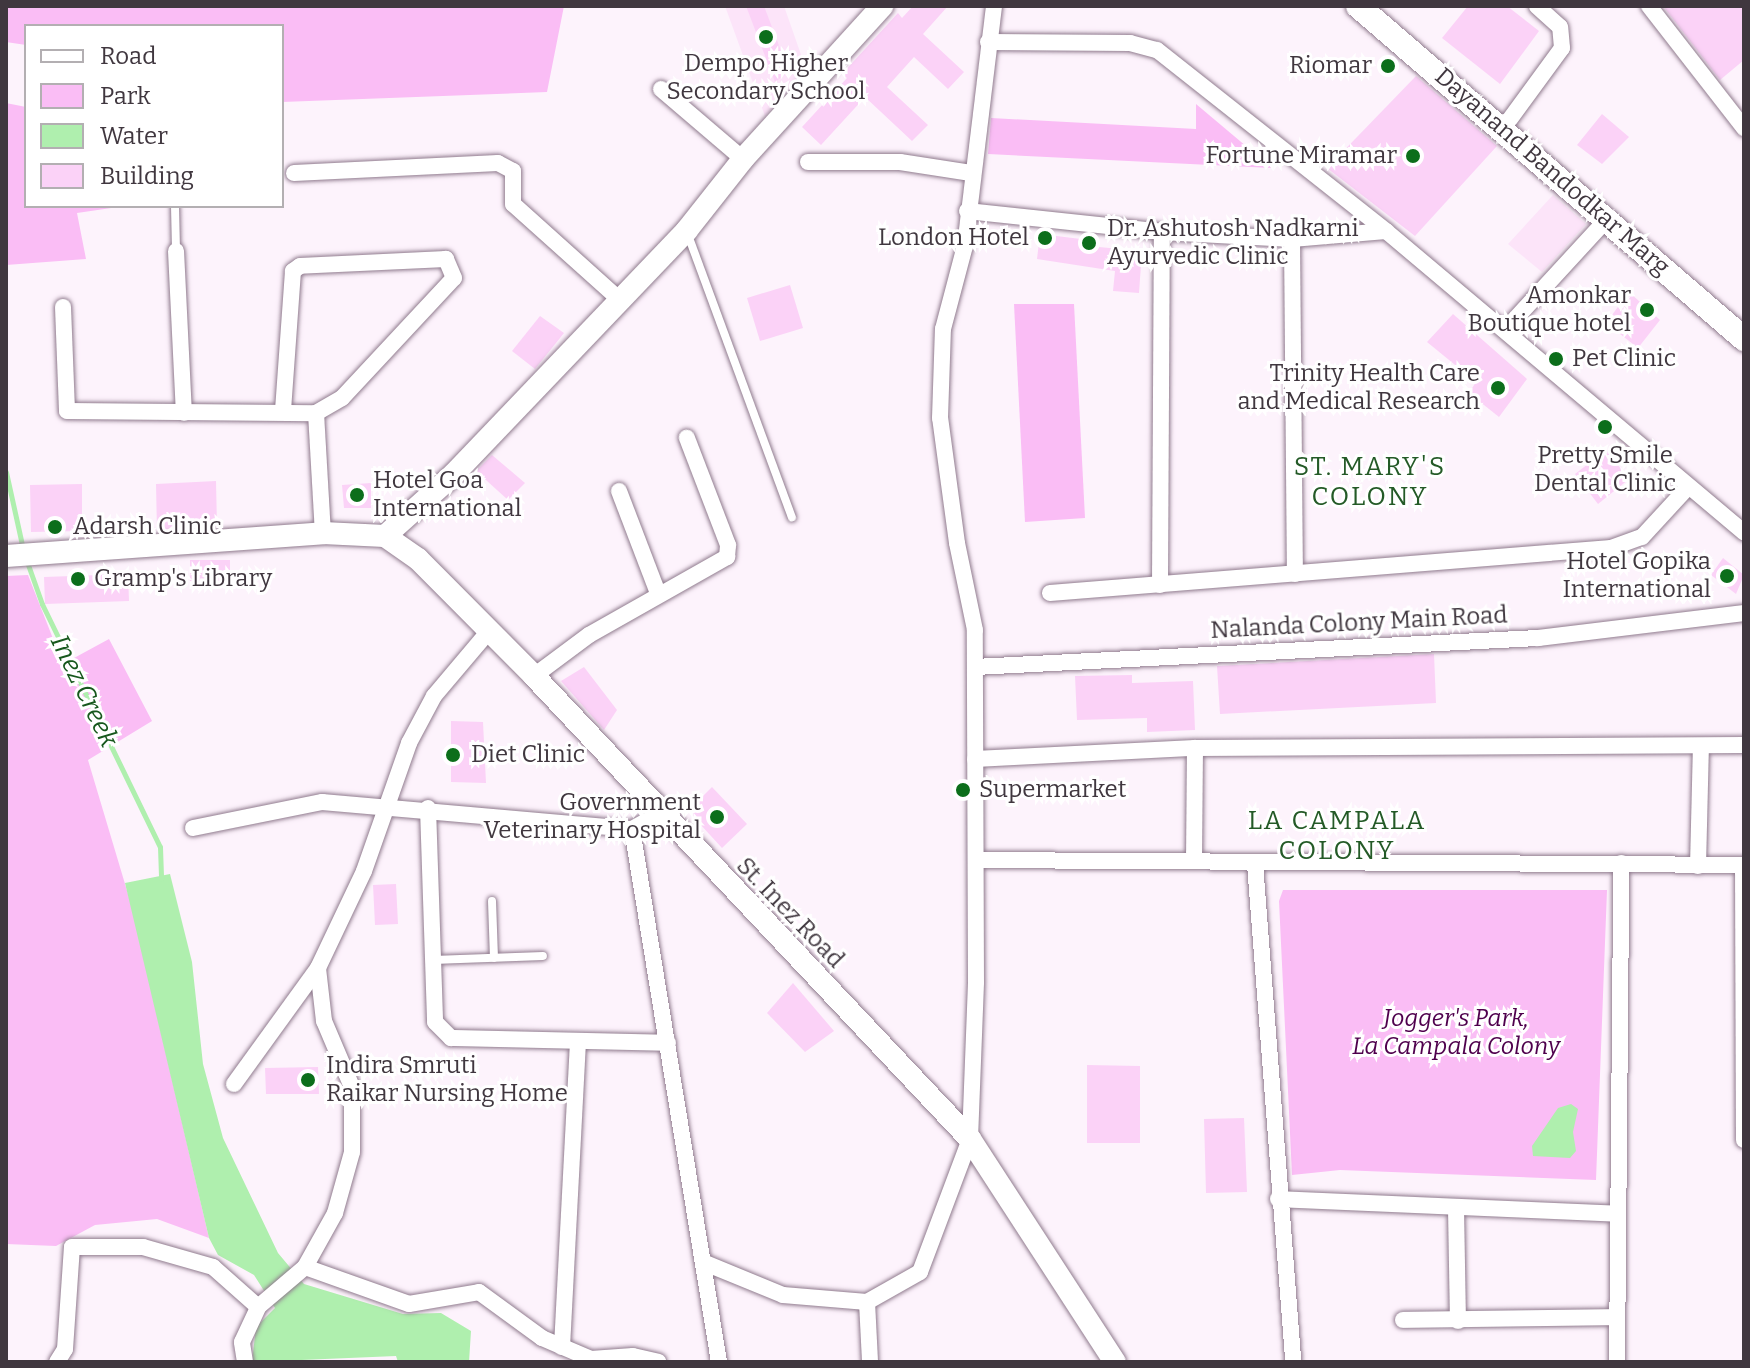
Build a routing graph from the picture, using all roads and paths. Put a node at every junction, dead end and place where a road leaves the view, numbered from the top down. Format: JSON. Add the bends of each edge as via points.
{"nodes":[{"id":1,"x":882,"y":6,"type":"edge"},
{"id":2,"x":994,"y":6,"type":"edge"},
{"id":3,"x":1358,"y":6,"type":"edge"},
{"id":4,"x":1380,"y":6,"type":"edge"},
{"id":5,"x":1537,"y":6,"type":"edge"},
{"id":6,"x":1649,"y":6,"type":"edge"},
{"id":7,"x":988,"y":42,"type":"junction"},
{"id":8,"x":661,"y":89,"type":"dead end"},
{"id":9,"x":1510,"y":119,"type":"junction"},
{"id":10,"x":1744,"y":128,"type":"edge"},
{"id":11,"x":743,"y":159,"type":"junction"},
{"id":12,"x":808,"y":162,"type":"dead end"},
{"id":13,"x":294,"y":173,"type":"dead end"},
{"id":14,"x":971,"y":173,"type":"junction"},
{"id":15,"x":175,"y":208,"type":"edge"},
{"id":16,"x":967,"y":211,"type":"junction"},
{"id":17,"x":1608,"y":218,"type":"junction"},
{"id":18,"x":687,"y":230,"type":"junction"},
{"id":19,"x":1386,"y":231,"type":"junction"},
{"id":20,"x":1162,"y":232,"type":"junction"},
{"id":21,"x":1292,"y":239,"type":"junction"},
{"id":22,"x":176,"y":251,"type":"joint"},
{"id":23,"x":619,"y":299,"type":"junction"},
{"id":24,"x":63,"y":307,"type":"dead end"},
{"id":25,"x":1744,"y":321,"type":"edge"},
{"id":26,"x":1505,"y":330,"type":"junction"},
{"id":27,"x":1744,"y":339,"type":"edge"},
{"id":28,"x":283,"y":412,"type":"junction"},
{"id":29,"x":184,"y":413,"type":"junction"},
{"id":30,"x":316,"y":413,"type":"junction"},
{"id":31,"x":687,"y":438,"type":"dead end"},
{"id":32,"x":1687,"y":488,"type":"junction"},
{"id":33,"x":619,"y":491,"type":"dead end"},
{"id":34,"x":792,"y":517,"type":"dead end"},
{"id":35,"x":1744,"y":532,"type":"edge"},
{"id":36,"x":323,"y":533,"type":"junction"},
{"id":37,"x":385,"y":536,"type":"junction"},
{"id":38,"x":6,"y":556,"type":"edge"},
{"id":39,"x":1295,"y":574,"type":"junction"},
{"id":40,"x":1160,"y":585,"type":"junction"},
{"id":41,"x":658,"y":593,"type":"junction"},
{"id":42,"x":1050,"y":593,"type":"dead end"},
{"id":43,"x":1744,"y":613,"type":"edge"},
{"id":44,"x":488,"y":632,"type":"junction"},
{"id":45,"x":975,"y":667,"type":"junction"},
{"id":46,"x":534,"y":676,"type":"junction"},
{"id":47,"x":1744,"y":745,"type":"edge"},
{"id":48,"x":1701,"y":746,"type":"junction"},
{"id":49,"x":1195,"y":748,"type":"junction"},
{"id":50,"x":975,"y":759,"type":"junction"},
{"id":51,"x":386,"y":804,"type":"junction"},
{"id":52,"x":428,"y":808,"type":"junction"},
{"id":53,"x":659,"y":814,"type":"junction"},
{"id":54,"x":193,"y":828,"type":"dead end"},
{"id":55,"x":632,"y":829,"type":"junction"},
{"id":56,"x":976,"y":860,"type":"junction"},
{"id":57,"x":1194,"y":861,"type":"junction"},
{"id":58,"x":1621,"y":863,"type":"junction"},
{"id":59,"x":1255,"y":864,"type":"junction"},
{"id":60,"x":1744,"y":865,"type":"edge"},
{"id":61,"x":1698,"y":866,"type":"junction"},
{"id":62,"x":492,"y":901,"type":"dead end"},
{"id":63,"x":543,"y":956,"type":"dead end"},
{"id":64,"x":494,"y":958,"type":"junction"},
{"id":65,"x":433,"y":960,"type":"junction"},
{"id":66,"x":318,"y":968,"type":"junction"},
{"id":67,"x":1744,"y":978,"type":"edge"},
{"id":68,"x":668,"y":1043,"type":"junction"},
{"id":69,"x":578,"y":1045,"type":"junction"},
{"id":70,"x":1742,"y":1083,"type":"edge"},
{"id":71,"x":234,"y":1084,"type":"dead end"},
{"id":72,"x":970,"y":1139,"type":"junction"},
{"id":73,"x":1744,"y":1140,"type":"edge"},
{"id":74,"x":1278,"y":1199,"type":"junction"},
{"id":75,"x":1456,"y":1208,"type":"junction"},
{"id":76,"x":1616,"y":1214,"type":"junction"},
{"id":77,"x":705,"y":1263,"type":"junction"},
{"id":78,"x":305,"y":1267,"type":"junction"},
{"id":79,"x":867,"y":1302,"type":"junction"},
{"id":80,"x":258,"y":1307,"type":"junction"},
{"id":81,"x":1616,"y":1317,"type":"junction"},
{"id":82,"x":1403,"y":1320,"type":"dead end"},
{"id":83,"x":1458,"y":1321,"type":"junction"},
{"id":84,"x":562,"y":1347,"type":"junction"},
{"id":85,"x":57,"y":1362,"type":"edge"},
{"id":86,"x":245,"y":1362,"type":"edge"},
{"id":87,"x":658,"y":1362,"type":"edge"},
{"id":88,"x":719,"y":1362,"type":"edge"},
{"id":89,"x":870,"y":1362,"type":"edge"},
{"id":90,"x":1115,"y":1362,"type":"edge"},
{"id":91,"x":1293,"y":1362,"type":"edge"},
{"id":92,"x":1617,"y":1362,"type":"edge"}],
"edges":[{"from":1,"to":11,"type":"main road"},
{"from":2,"to":7,"type":"street"},
{"from":3,"to":17,"type":"main road","name":"Dayanand Bandodkar Marg"},
{"from":4,"to":9,"type":"main road","name":"Dayanand Bandodkar Marg"},
{"from":5,"to":9,"type":"street","via":[[1560,27],[1562,48]]},
{"from":6,"to":10,"type":"street"},
{"from":7,"to":14,"type":"street"},
{"from":7,"to":19,"type":"street","via":[[1130,43],[1157,50]]},
{"from":8,"to":11,"type":"street"},
{"from":9,"to":25,"type":"main road","name":"Dayanand Bandodkar Marg"},
{"from":11,"to":18,"type":"main road"},
{"from":12,"to":14,"type":"street","via":[[900,162]]},
{"from":13,"to":23,"type":"street","via":[[498,163],[513,171],[513,204]]},
{"from":14,"to":16,"type":"street"},
{"from":15,"to":22,"type":"lane"},
{"from":16,"to":20,"type":"street"},
{"from":16,"to":45,"type":"street","via":[[965,246],[943,329],[940,418],[975,630]]},
{"from":17,"to":26,"type":"street"},
{"from":17,"to":27,"type":"main road","name":"Dayanand Bandodkar Marg"},
{"from":18,"to":23,"type":"main road"},
{"from":18,"to":34,"type":"lane"},
{"from":19,"to":21,"type":"street"},
{"from":19,"to":26,"type":"street"},
{"from":20,"to":21,"type":"street"},
{"from":20,"to":40,"type":"street"},
{"from":21,"to":39,"type":"street"},
{"from":22,"to":29,"type":"street"},
{"from":23,"to":37,"type":"main road","via":[[454,474]]},
{"from":24,"to":29,"type":"street","via":[[67,411]]},
{"from":26,"to":32,"type":"street"},
{"from":28,"to":29,"type":"street"},
{"from":28,"to":30,"type":"street"},
{"from":28,"to":30,"type":"street","via":[[293,271],[300,266],[446,259],[454,278],[342,398]]},
{"from":30,"to":36,"type":"street"},
{"from":31,"to":41,"type":"street","via":[[727,557]]},
{"from":32,"to":35,"type":"street"},
{"from":32,"to":39,"type":"street","via":[[1642,537],[1611,548]]},
{"from":33,"to":41,"type":"street"},
{"from":36,"to":37,"type":"main road"},
{"from":36,"to":38,"type":"main road"},
{"from":37,"to":44,"type":"main road","name":"St. Inez Road","via":[[418,559]]},
{"from":39,"to":40,"type":"street"},
{"from":40,"to":42,"type":"street"},
{"from":41,"to":46,"type":"street"},
{"from":43,"to":45,"type":"street","name":"Nalanda Colony Main Road","via":[[1538,638]]},
{"from":44,"to":46,"type":"main road","name":"St. Inez Road"},
{"from":44,"to":51,"type":"street","via":[[434,696]]},
{"from":45,"to":50,"type":"street"},
{"from":46,"to":53,"type":"main road","name":"St. Inez Road"},
{"from":47,"to":48,"type":"street"},
{"from":48,"to":49,"type":"street"},
{"from":48,"to":61,"type":"street"},
{"from":49,"to":50,"type":"street"},
{"from":49,"to":57,"type":"street"},
{"from":50,"to":56,"type":"street"},
{"from":51,"to":52,"type":"street"},
{"from":51,"to":54,"type":"street","via":[[322,802]]},
{"from":51,"to":66,"type":"street","via":[[364,871]]},
{"from":52,"to":55,"type":"street"},
{"from":52,"to":65,"type":"street"},
{"from":53,"to":55,"type":"street"},
{"from":53,"to":72,"type":"main road","name":"St. Inez Road"},
{"from":55,"to":68,"type":"street"},
{"from":56,"to":57,"type":"street"},
{"from":56,"to":72,"type":"street"},
{"from":57,"to":59,"type":"street"},
{"from":58,"to":59,"type":"street"},
{"from":58,"to":61,"type":"street"},
{"from":58,"to":76,"type":"street"},
{"from":59,"to":74,"type":"street"},
{"from":60,"to":61,"type":"street"},
{"from":60,"to":67,"type":"street"},
{"from":62,"to":64,"type":"lane"},
{"from":63,"to":64,"type":"lane"},
{"from":64,"to":65,"type":"lane"},
{"from":65,"to":69,"type":"street","via":[[435,1022],[451,1038]]},
{"from":66,"to":71,"type":"street"},
{"from":66,"to":78,"type":"street","via":[[324,1021],[352,1087],[352,1152],[335,1213]]},
{"from":67,"to":70,"type":"street"},
{"from":68,"to":69,"type":"street"},
{"from":68,"to":77,"type":"street"},
{"from":69,"to":84,"type":"street"},
{"from":70,"to":73,"type":"street"},
{"from":72,"to":79,"type":"street","via":[[920,1272]]},
{"from":72,"to":90,"type":"main road","name":"St. Inez Road"},
{"from":74,"to":75,"type":"street"},
{"from":74,"to":91,"type":"street"},
{"from":75,"to":76,"type":"street"},
{"from":75,"to":83,"type":"street"},
{"from":76,"to":81,"type":"street"},
{"from":77,"to":79,"type":"street","via":[[783,1295]]},
{"from":77,"to":88,"type":"street"},
{"from":78,"to":80,"type":"street"},
{"from":78,"to":84,"type":"street","via":[[409,1304],[479,1292]]},
{"from":79,"to":89,"type":"street"},
{"from":80,"to":85,"type":"street","via":[[213,1267],[143,1247],[72,1247],[65,1349]]},
{"from":80,"to":86,"type":"street","via":[[242,1342]]},
{"from":81,"to":83,"type":"street"},
{"from":81,"to":92,"type":"street"},
{"from":82,"to":83,"type":"street"},
{"from":84,"to":87,"type":"street","via":[[591,1359],[633,1356]]}]}
